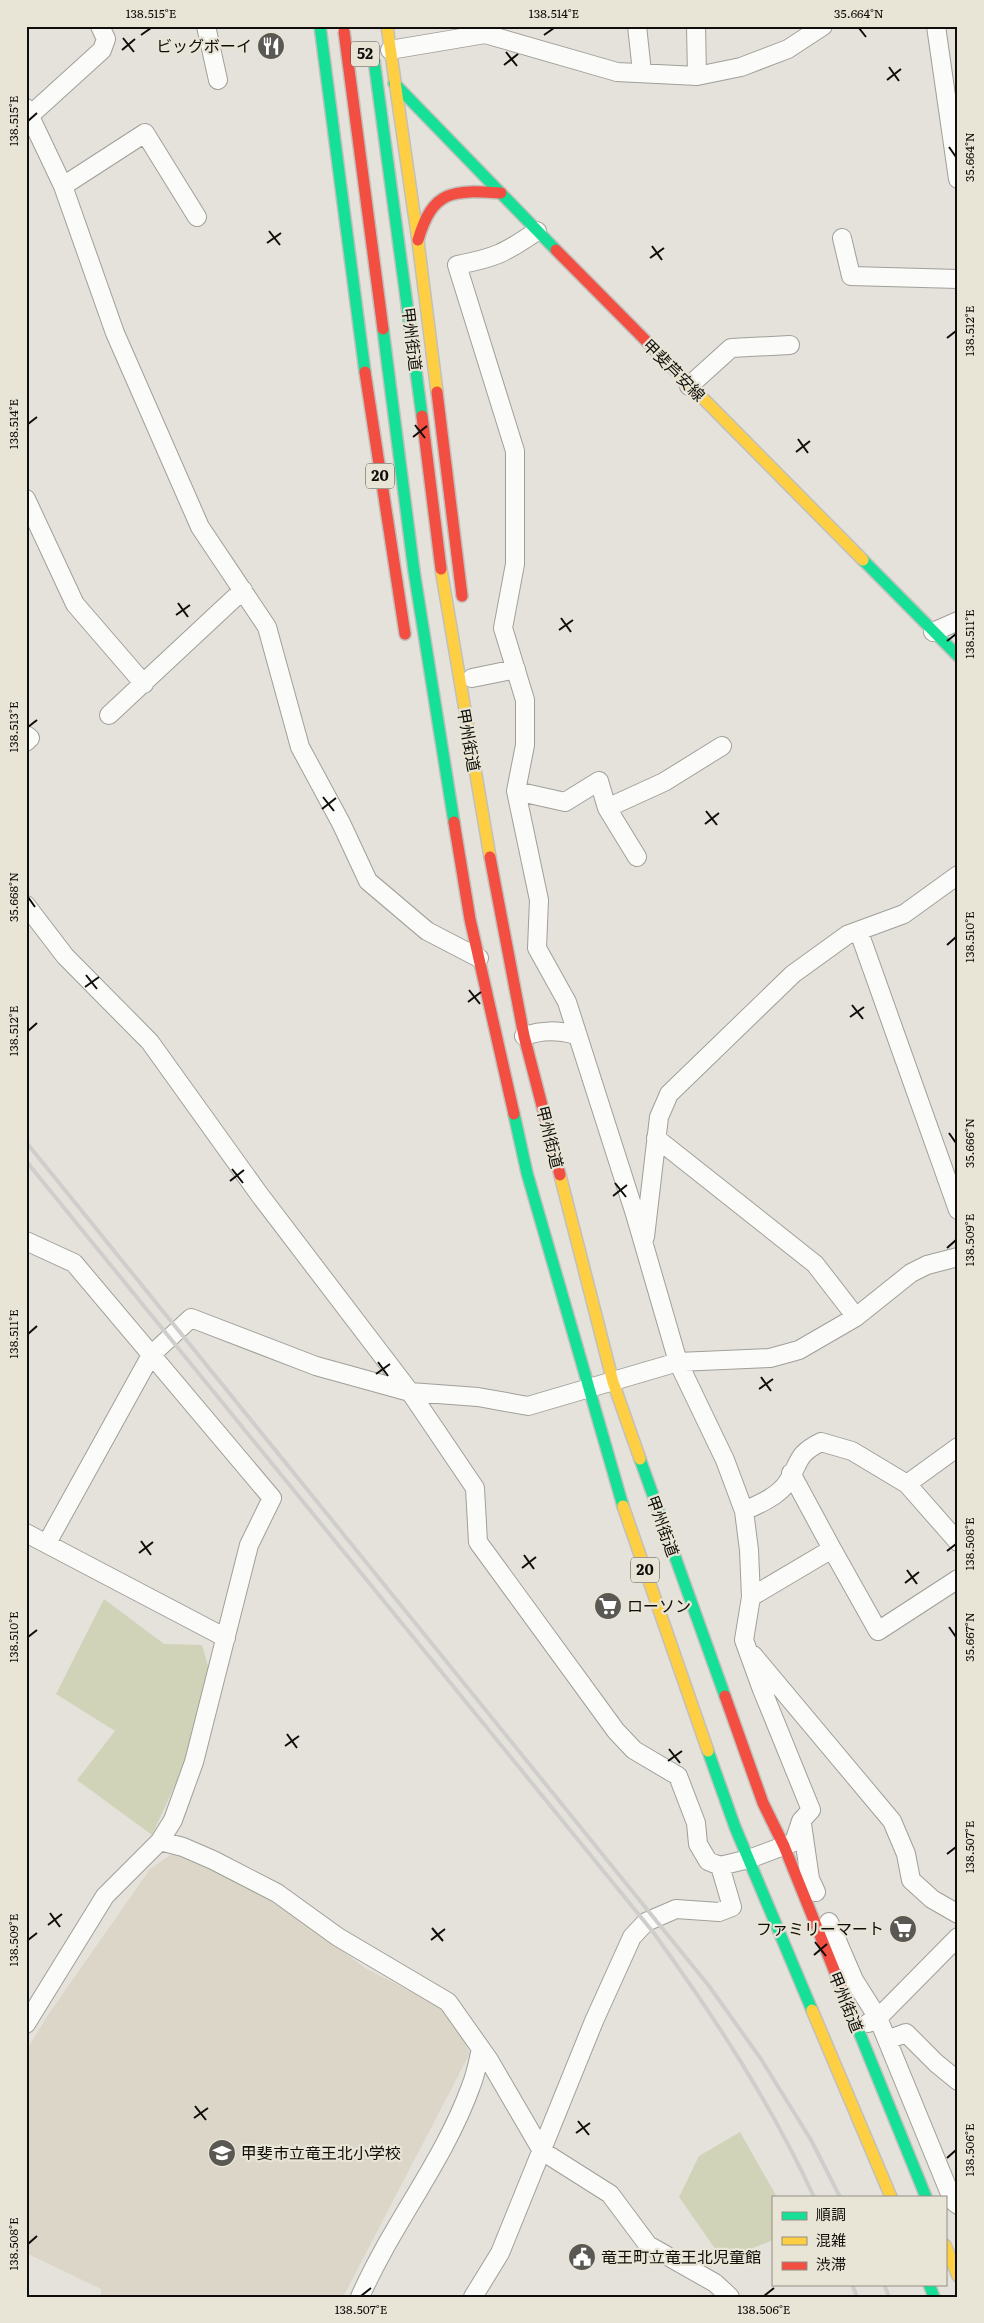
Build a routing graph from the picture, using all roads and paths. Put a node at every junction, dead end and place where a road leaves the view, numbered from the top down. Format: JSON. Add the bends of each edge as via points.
{"nodes":[{"id":1,"x":100,"y":26,"type":"edge"},
{"id":2,"x":206,"y":26,"type":"edge"},
{"id":3,"x":320,"y":26,"type":"edge"},
{"id":4,"x":336,"y":26,"type":"edge"},
{"id":5,"x":343,"y":26,"type":"edge"},
{"id":6,"x":386,"y":26,"type":"edge"},
{"id":7,"x":637,"y":26,"type":"edge"},
{"id":8,"x":696,"y":26,"type":"edge"},
{"id":9,"x":823,"y":26,"type":"edge"},
{"id":10,"x":936,"y":26,"type":"edge"},
{"id":11,"x":370,"y":50,"type":"junction"},
{"id":12,"x":642,"y":72,"type":"junction"},
{"id":13,"x":697,"y":76,"type":"junction"},
{"id":14,"x":218,"y":80,"type":"dead end"},
{"id":15,"x":394,"y":83,"type":"junction"},
{"id":16,"x":27,"y":114,"type":"edge"},
{"id":17,"x":958,"y":179,"type":"edge"},
{"id":18,"x":63,"y":186,"type":"junction"},
{"id":19,"x":501,"y":193,"type":"junction"},
{"id":20,"x":198,"y":217,"type":"dead end"},
{"id":21,"x":537,"y":231,"type":"junction"},
{"id":22,"x":842,"y":238,"type":"dead end"},
{"id":23,"x":418,"y":241,"type":"junction"},
{"id":24,"x":958,"y":279,"type":"edge"},
{"id":25,"x":790,"y":345,"type":"dead end"},
{"id":26,"x":689,"y":386,"type":"junction"},
{"id":27,"x":26,"y":499,"type":"edge"},
{"id":28,"x":243,"y":590,"type":"junction"},
{"id":29,"x":463,"y":603,"type":"dead end"},
{"id":30,"x":958,"y":621,"type":"edge"},
{"id":31,"x":933,"y":632,"type":"junction"},
{"id":32,"x":406,"y":644,"type":"dead end"},
{"id":33,"x":958,"y":656,"type":"edge"},
{"id":34,"x":516,"y":669,"type":"junction"},
{"id":35,"x":472,"y":678,"type":"dead end"},
{"id":36,"x":144,"y":684,"type":"junction"},
{"id":37,"x":109,"y":715,"type":"dead end"},
{"id":38,"x":26,"y":735,"type":"edge"},
{"id":39,"x":26,"y":742,"type":"edge"},
{"id":40,"x":722,"y":746,"type":"dead end"},
{"id":41,"x":516,"y":790,"type":"junction"},
{"id":42,"x":607,"y":808,"type":"junction"},
{"id":43,"x":638,"y":857,"type":"dead end"},
{"id":44,"x":451,"y":874,"type":"dead end"},
{"id":45,"x":958,"y":875,"type":"edge"},
{"id":46,"x":26,"y":905,"type":"edge"},
{"id":47,"x":512,"y":907,"type":"dead end"},
{"id":48,"x":470,"y":919,"type":"junction"},
{"id":49,"x":859,"y":932,"type":"junction"},
{"id":50,"x":479,"y":958,"type":"junction"},
{"id":51,"x":510,"y":966,"type":"junction"},
{"id":52,"x":576,"y":1035,"type":"junction"},
{"id":53,"x":524,"y":1036,"type":"junction"},
{"id":54,"x":656,"y":1138,"type":"junction"},
{"id":55,"x":958,"y":1210,"type":"edge"},
{"id":56,"x":26,"y":1241,"type":"edge"},
{"id":57,"x":644,"y":1245,"type":"junction"},
{"id":58,"x":958,"y":1258,"type":"edge"},
{"id":59,"x":856,"y":1317,"type":"junction"},
{"id":60,"x":151,"y":1355,"type":"junction"},
{"id":61,"x":678,"y":1362,"type":"junction"},
{"id":62,"x":613,"y":1382,"type":"junction"},
{"id":63,"x":590,"y":1389,"type":"junction"},
{"id":64,"x":410,"y":1392,"type":"junction"},
{"id":65,"x":958,"y":1447,"type":"edge"},
{"id":66,"x":791,"y":1474,"type":"junction"},
{"id":67,"x":907,"y":1484,"type":"junction"},
{"id":68,"x":744,"y":1511,"type":"junction"},
{"id":69,"x":26,"y":1533,"type":"edge"},
{"id":70,"x":47,"y":1542,"type":"junction"},
{"id":71,"x":958,"y":1542,"type":"edge"},
{"id":72,"x":832,"y":1549,"type":"junction"},
{"id":73,"x":958,"y":1579,"type":"edge"},
{"id":74,"x":751,"y":1597,"type":"junction"},
{"id":75,"x":226,"y":1638,"type":"junction"},
{"id":76,"x":745,"y":1645,"type":"junction"},
{"id":77,"x":801,"y":1822,"type":"junction"},
{"id":78,"x":160,"y":1841,"type":"junction"},
{"id":79,"x":784,"y":1846,"type":"junction"},
{"id":80,"x":749,"y":1859,"type":"junction"},
{"id":81,"x":720,"y":1866,"type":"junction"},
{"id":82,"x":958,"y":1914,"type":"edge"},
{"id":83,"x":958,"y":1938,"type":"edge"},
{"id":84,"x":878,"y":2018,"type":"junction"},
{"id":85,"x":26,"y":2024,"type":"edge"},
{"id":86,"x":856,"y":2029,"type":"junction"},
{"id":87,"x":887,"y":2040,"type":"junction"},
{"id":88,"x":481,"y":2049,"type":"junction"},
{"id":89,"x":958,"y":2081,"type":"edge"},
{"id":90,"x":542,"y":2151,"type":"junction"},
{"id":91,"x":891,"y":2196,"type":"edge"},
{"id":92,"x":926,"y":2196,"type":"edge"},
{"id":93,"x":958,"y":2204,"type":"edge"},
{"id":94,"x":946,"y":2247,"type":"edge"},
{"id":95,"x":958,"y":2276,"type":"edge"},
{"id":96,"x":360,"y":2297,"type":"edge"},
{"id":97,"x":473,"y":2297,"type":"edge"},
{"id":98,"x":730,"y":2297,"type":"edge"}],
"edges":[{"from":1,"to":16,"type":"street","via":[[106,39],[102,50]]},
{"from":2,"to":14,"type":"street"},
{"from":3,"to":32,"type":"main road","number":"20","via":[[363,360]]},
{"from":4,"to":11,"type":"main road","number":"52"},
{"from":5,"to":48,"type":"main road","name":"甲州街道","number":"20","bridge":true,"via":[[414,571]]},
{"from":6,"to":11,"type":"main road"},
{"from":7,"to":12,"type":"street"},
{"from":8,"to":13,"type":"street"},
{"from":9,"to":13,"type":"street","via":[[788,49],[741,67]]},
{"from":10,"to":17,"type":"street"},
{"from":11,"to":12,"type":"street","via":[[485,34],[617,72]]},
{"from":11,"to":15,"type":"main road"},
{"from":11,"to":15,"type":"main road","number":"52"},
{"from":11,"to":51,"type":"main road","name":"甲州街道","number":"20","bridge":true,"via":[[411,323],[441,569]]},
{"from":12,"to":13,"type":"street"},
{"from":15,"to":19,"type":"main road","name":"甲斐芦安線"},
{"from":15,"to":23,"type":"main road"},
{"from":16,"to":18,"type":"street"},
{"from":18,"to":20,"type":"street","via":[[145,133]]},
{"from":18,"to":28,"type":"street","via":[[115,333],[196,518]]},
{"from":19,"to":21,"type":"main road","name":"甲斐芦安線"},
{"from":19,"to":23,"type":"main road","via":[[469,191],[440,199],[422,221]]},
{"from":21,"to":26,"type":"main road","name":"甲斐芦安線"},
{"from":21,"to":34,"type":"street","via":[[508,252],[457,265],[515,451],[514,564],[503,628]]},
{"from":22,"to":24,"type":"street","via":[[851,276]]},
{"from":23,"to":29,"type":"main road"},
{"from":25,"to":26,"type":"street","via":[[731,348]]},
{"from":26,"to":31,"type":"main road","name":"甲斐芦安線"},
{"from":27,"to":36,"type":"street","via":[[75,604]]},
{"from":28,"to":36,"type":"street"},
{"from":28,"to":50,"type":"street","via":[[268,627],[300,747],[368,881],[427,931]]},
{"from":30,"to":31,"type":"street"},
{"from":31,"to":33,"type":"main road","name":"甲斐芦安線"},
{"from":34,"to":35,"type":"street"},
{"from":34,"to":41,"type":"street","via":[[525,700],[525,745]]},
{"from":36,"to":37,"type":"street"},
{"from":38,"to":39,"type":"street","via":[[30,738]]},
{"from":40,"to":42,"type":"street","via":[[664,782]]},
{"from":41,"to":42,"type":"street","via":[[564,802],[599,781]]},
{"from":41,"to":52,"type":"street","via":[[539,900],[536,948],[567,1002]]},
{"from":42,"to":43,"type":"street"},
{"from":44,"to":48,"type":"main road","name":"甲州街道","number":"20"},
{"from":45,"to":49,"type":"street","via":[[904,914]]},
{"from":46,"to":64,"type":"street","via":[[64,956],[150,1042],[259,1194]]},
{"from":47,"to":51,"type":"main road","number":"20"},
{"from":48,"to":50,"type":"main road","name":"甲州街道","number":"20"},
{"from":49,"to":54,"type":"street","via":[[847,935],[793,974],[669,1094],[658,1117]]},
{"from":49,"to":55,"type":"street"},
{"from":50,"to":63,"type":"main road","name":"甲州街道","number":"20","via":[[528,1173]]},
{"from":51,"to":53,"type":"main road","name":"甲州街道","number":"20"},
{"from":52,"to":53,"type":"street","via":[[540,1031]]},
{"from":52,"to":57,"type":"street"},
{"from":53,"to":62,"type":"main road","name":"甲州街道","number":"20"},
{"from":54,"to":57,"type":"street"},
{"from":54,"to":59,"type":"street","via":[[815,1264]]},
{"from":56,"to":60,"type":"street","via":[[74,1263]]},
{"from":57,"to":61,"type":"street"},
{"from":58,"to":59,"type":"street","via":[[927,1265],[911,1273]]},
{"from":59,"to":61,"type":"street","via":[[799,1350],[770,1358]]},
{"from":60,"to":64,"type":"street","via":[[192,1318],[316,1366]]},
{"from":60,"to":70,"type":"street"},
{"from":60,"to":75,"type":"street","via":[[272,1498],[249,1545]]},
{"from":61,"to":62,"type":"street"},
{"from":61,"to":68,"type":"street","via":[[725,1460]]},
{"from":62,"to":63,"type":"street"},
{"from":62,"to":79,"type":"main road","name":"甲州街道","number":"20","via":[[764,1803]]},
{"from":63,"to":64,"type":"street","via":[[528,1406],[478,1397]]},
{"from":63,"to":80,"type":"main road","name":"甲州街道","number":"20","via":[[626,1518]]},
{"from":64,"to":81,"type":"street","via":[[475,1488],[478,1542],[616,1730],[634,1750],[678,1776],[696,1823],[698,1844],[708,1861]]},
{"from":65,"to":67,"type":"street"},
{"from":66,"to":67,"type":"street","via":[[805,1450],[821,1442],[852,1451]]},
{"from":66,"to":68,"type":"street","via":[[772,1497]]},
{"from":66,"to":72,"type":"street"},
{"from":67,"to":71,"type":"street"},
{"from":68,"to":74,"type":"street"},
{"from":69,"to":70,"type":"street"},
{"from":70,"to":75,"type":"street"},
{"from":72,"to":73,"type":"street","via":[[878,1631]]},
{"from":72,"to":74,"type":"street"},
{"from":74,"to":76,"type":"street"},
{"from":75,"to":78,"type":"street","via":[[194,1762],[172,1820]]},
{"from":76,"to":77,"type":"street","via":[[811,1810]]},
{"from":76,"to":82,"type":"street","via":[[892,1821],[906,1854],[911,1880],[932,1899]]},
{"from":77,"to":79,"type":"street","via":[[794,1842]]},
{"from":77,"to":84,"type":"street","via":[[810,1879],[854,1980]]},
{"from":78,"to":85,"type":"street","via":[[105,1896]]},
{"from":78,"to":88,"type":"street","via":[[213,1860],[277,1893],[338,1937],[448,2002]]},
{"from":79,"to":80,"type":"street"},
{"from":79,"to":86,"type":"main road","name":"甲州街道","number":"20"},
{"from":80,"to":81,"type":"street"},
{"from":80,"to":91,"type":"main road","name":"甲州街道","number":"20"},
{"from":81,"to":90,"type":"street","via":[[732,1907],[719,1912],[676,1909],[646,1922],[632,1937]]},
{"from":83,"to":84,"type":"street"},
{"from":84,"to":86,"type":"street"},
{"from":84,"to":87,"type":"street"},
{"from":86,"to":92,"type":"main road","name":"甲州街道","number":"20"},
{"from":87,"to":89,"type":"street","via":[[906,2033]]},
{"from":87,"to":93,"type":"street","via":[[953,2201]]},
{"from":88,"to":90,"type":"street"},
{"from":88,"to":96,"type":"street","via":[[472,2086],[443,2149],[376,2260]]},
{"from":90,"to":97,"type":"street","via":[[500,2253]]},
{"from":90,"to":98,"type":"street","via":[[610,2194],[648,2245],[715,2282]]},
{"from":94,"to":95,"type":"main road"}]}
